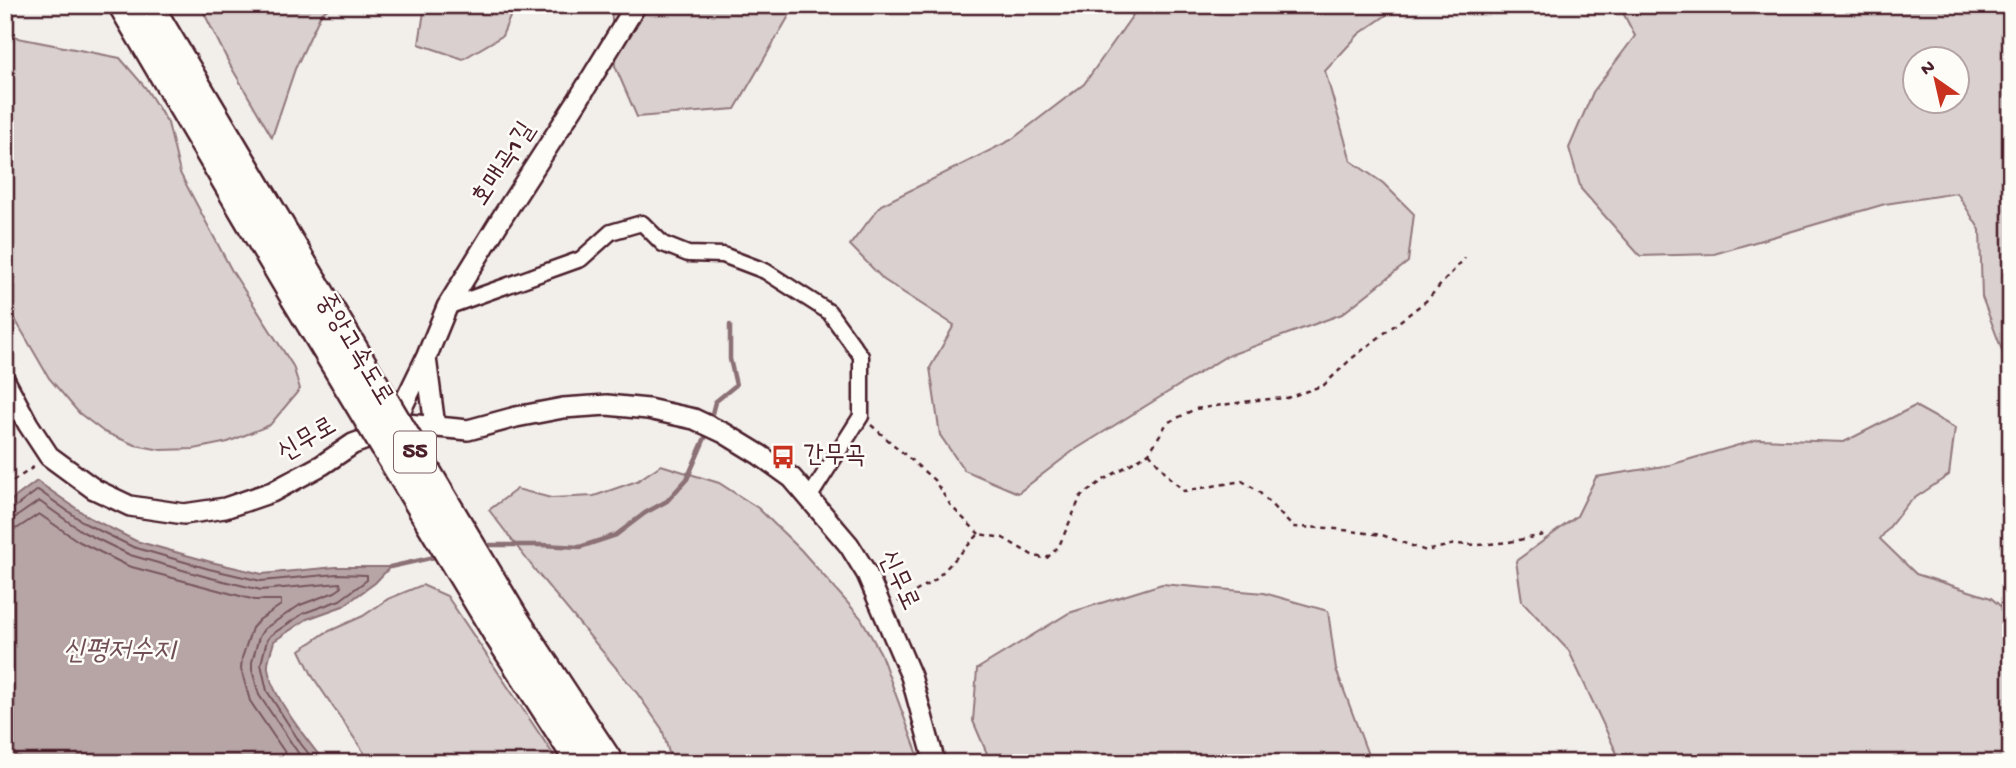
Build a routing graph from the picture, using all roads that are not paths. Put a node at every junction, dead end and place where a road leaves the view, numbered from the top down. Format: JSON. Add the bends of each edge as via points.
{"nodes":[{"id":1,"x":122,"y":5,"type":"edge"},
{"id":2,"x":148,"y":5,"type":"edge"},
{"id":3,"x":636,"y":5,"type":"edge"},
{"id":4,"x":304,"y":290,"type":"junction"},
{"id":5,"x":447,"y":307,"type":"junction"},
{"id":6,"x":426,"y":358,"type":"junction"},
{"id":7,"x":5,"y":381,"type":"edge"},
{"id":8,"x":435,"y":426,"type":"junction"},
{"id":9,"x":391,"y":430,"type":"junction"},
{"id":10,"x":809,"y":498,"type":"junction"},
{"id":11,"x":507,"y":628,"type":"junction"},
{"id":12,"x":581,"y":763,"type":"edge"},
{"id":13,"x":610,"y":763,"type":"edge"},
{"id":14,"x":935,"y":763,"type":"edge"}],
"edges":[{"from":1,"to":4,"type":"highway","name":"중앙고속도로","number":"55"},
{"from":2,"to":4,"type":"highway","name":"중앙고속도로","number":"55"},
{"from":3,"to":5,"type":"street","name":"호매곡1길"},
{"from":4,"to":11,"type":"highway","name":"중앙고속도로","number":"55","bridge":true},
{"from":5,"to":6,"type":"street","name":"호매곡1길"},
{"from":5,"to":10,"type":"street","via":[[581,259],[611,232],[642,223],[663,244],[688,254],[723,255],[765,271],[829,312],[861,356],[862,416]]},
{"from":6,"to":8,"type":"street"},
{"from":6,"to":9,"type":"street","name":"호매곡1길"},
{"from":7,"to":9,"type":"street","name":"신무로","via":[[49,456],[94,489],[130,506],[184,514],[225,508],[272,492],[353,444]]},
{"from":8,"to":9,"type":"street","name":"신무로","via":[[407,424]]},
{"from":8,"to":10,"type":"street","name":"신무로","via":[[468,430],[563,408],[607,405],[649,409],[694,419],[724,433],[792,478]]},
{"from":10,"to":14,"type":"street","name":"신무로","via":[[867,574],[911,676]]},
{"from":11,"to":12,"type":"highway","name":"중앙고속도로","number":"55"},
{"from":11,"to":13,"type":"highway","name":"중앙고속도로","number":"55"}]}
